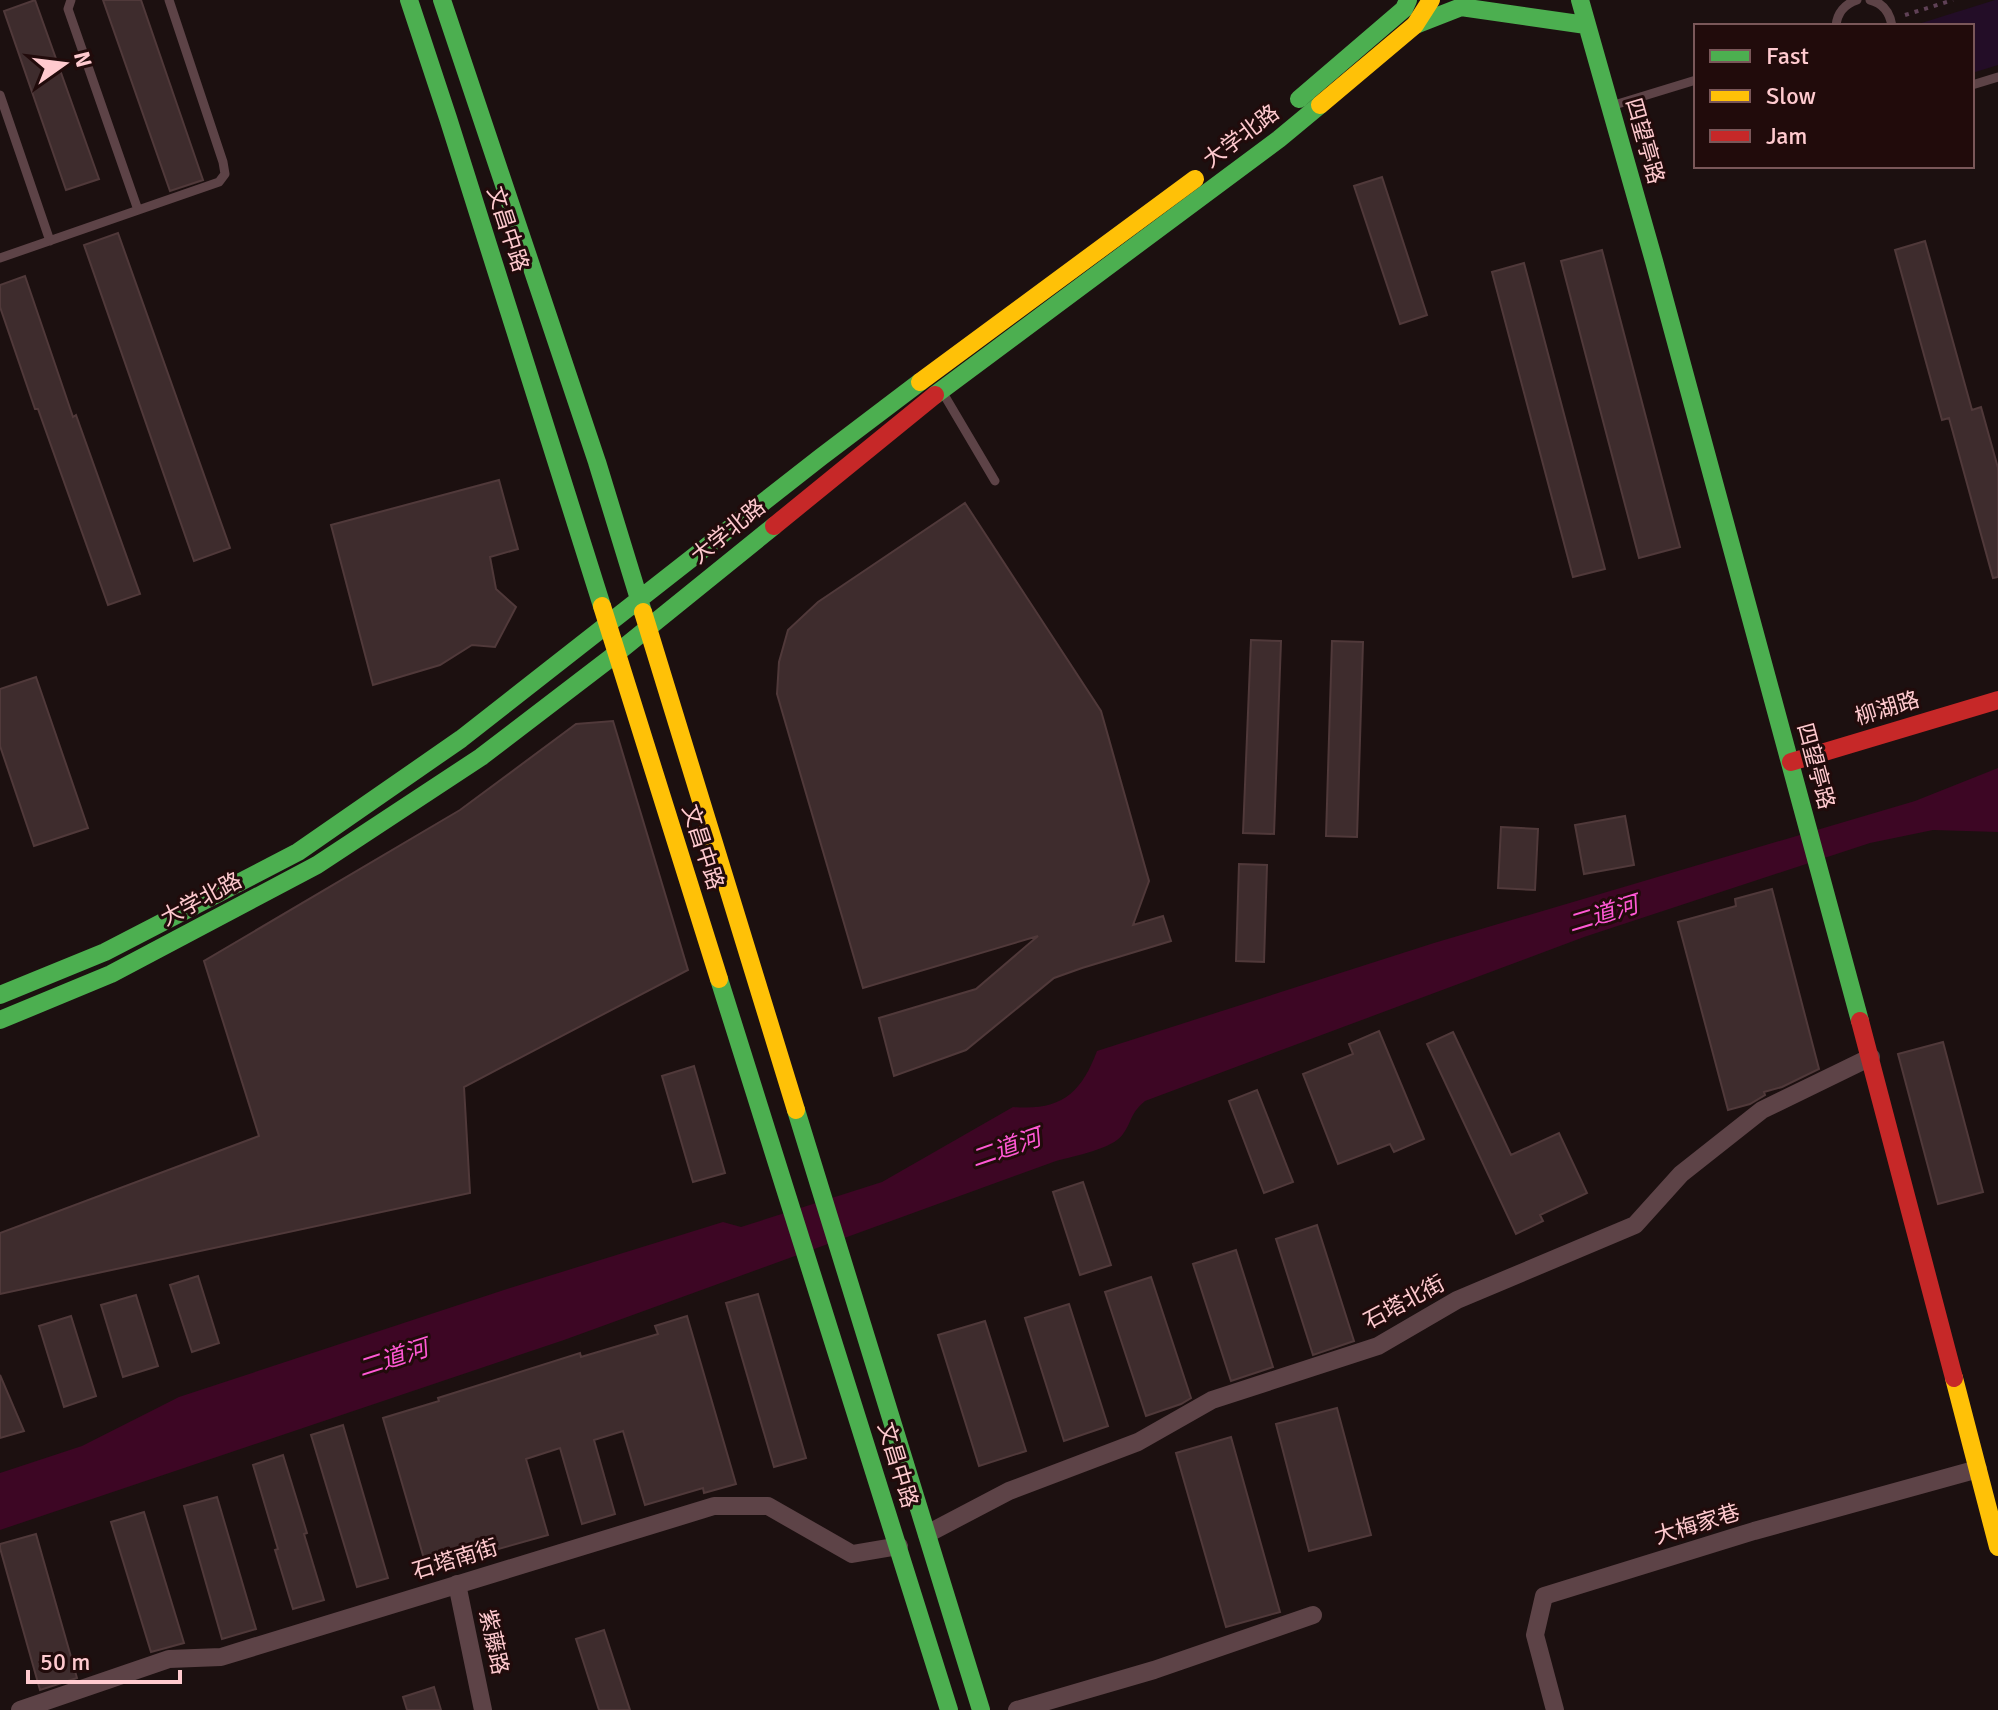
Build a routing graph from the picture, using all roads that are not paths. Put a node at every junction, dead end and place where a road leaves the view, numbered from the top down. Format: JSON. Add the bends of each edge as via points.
{"nodes":[{"id":1,"x":71,"y":0,"type":"edge"},
{"id":2,"x":169,"y":0,"type":"edge"},
{"id":3,"x":409,"y":0,"type":"edge"},
{"id":4,"x":442,"y":0,"type":"edge"},
{"id":5,"x":1408,"y":0,"type":"edge"},
{"id":6,"x":1431,"y":0,"type":"edge"},
{"id":7,"x":1580,"y":0,"type":"edge"},
{"id":8,"x":1870,"y":0,"type":"edge"},
{"id":9,"x":1852,"y":1,"type":"edge"},
{"id":10,"x":1891,"y":22,"type":"edge"},
{"id":11,"x":1837,"y":24,"type":"edge"},
{"id":12,"x":1415,"y":25,"type":"junction"},
{"id":13,"x":1586,"y":25,"type":"junction"},
{"id":14,"x":1998,"y":77,"type":"edge"},
{"id":15,"x":1694,"y":81,"type":"edge"},
{"id":16,"x":1974,"y":84,"type":"edge"},
{"id":17,"x":0,"y":95,"type":"edge"},
{"id":18,"x":1610,"y":107,"type":"junction"},
{"id":19,"x":1231,"y":153,"type":"dead end"},
{"id":20,"x":1206,"y":171,"type":"dead end"},
{"id":21,"x":138,"y":210,"type":"junction"},
{"id":22,"x":50,"y":241,"type":"junction"},
{"id":23,"x":0,"y":258,"type":"edge"},
{"id":24,"x":941,"y":390,"type":"junction"},
{"id":25,"x":995,"y":481,"type":"dead end"},
{"id":26,"x":640,"y":600,"type":"junction"},
{"id":27,"x":608,"y":624,"type":"junction"},
{"id":28,"x":648,"y":627,"type":"junction"},
{"id":29,"x":617,"y":653,"type":"junction"},
{"id":30,"x":1998,"y":700,"type":"edge"},
{"id":31,"x":1791,"y":762,"type":"junction"},
{"id":32,"x":0,"y":995,"type":"edge"},
{"id":33,"x":0,"y":1020,"type":"edge"},
{"id":34,"x":1871,"y":1057,"type":"junction"},
{"id":35,"x":1978,"y":1469,"type":"junction"},
{"id":36,"x":927,"y":1534,"type":"junction"},
{"id":37,"x":899,"y":1546,"type":"junction"},
{"id":38,"x":1998,"y":1547,"type":"edge"},
{"id":39,"x":457,"y":1584,"type":"junction"},
{"id":40,"x":1313,"y":1615,"type":"dead end"},
{"id":41,"x":20,"y":1710,"type":"edge"},
{"id":42,"x":483,"y":1710,"type":"edge"},
{"id":43,"x":949,"y":1710,"type":"edge"},
{"id":44,"x":981,"y":1710,"type":"edge"},
{"id":45,"x":1017,"y":1710,"type":"edge"},
{"id":46,"x":1555,"y":1710,"type":"edge"}],
"edges":[{"from":1,"to":21,"type":"lane","via":[[68,9]]},
{"from":2,"to":21,"type":"lane","via":[[225,174],[219,182]]},
{"from":3,"to":27,"type":"street","name":"文昌中路"},
{"from":4,"to":26,"type":"street","name":"文昌中路"},
{"from":5,"to":19,"type":"street","name":"大学北路","via":[[1404,9]]},
{"from":6,"to":12,"type":"street","name":"大学北路"},
{"from":7,"to":13,"type":"street","name":"四望亭路"},
{"from":8,"to":10,"type":"lane","via":[[1885,8]]},
{"from":9,"to":11,"type":"lane","via":[[1840,11]]},
{"from":12,"to":13,"type":"street","via":[[1461,7]]},
{"from":12,"to":24,"type":"street","name":"大学北路","via":[[1279,139]]},
{"from":13,"to":18,"type":"street","name":"四望亭路"},
{"from":14,"to":16,"type":"lane"},
{"from":15,"to":18,"type":"lane"},
{"from":17,"to":22,"type":"lane"},
{"from":18,"to":31,"type":"street","name":"四望亭路"},
{"from":20,"to":26,"type":"street","name":"大学北路","via":[[1003,319]]},
{"from":21,"to":22,"type":"lane"},
{"from":22,"to":23,"type":"lane"},
{"from":24,"to":25,"type":"lane"},
{"from":24,"to":28,"type":"street","name":"大学北路"},
{"from":26,"to":27,"type":"street","name":"大学北路"},
{"from":26,"to":28,"type":"street","name":"文昌中路"},
{"from":27,"to":29,"type":"street","name":"文昌中路"},
{"from":27,"to":32,"type":"street","name":"大学北路","via":[[461,739],[298,852],[105,952]]},
{"from":28,"to":29,"type":"street","name":"大学北路"},
{"from":28,"to":36,"type":"street","name":"文昌中路"},
{"from":29,"to":33,"type":"street","name":"大学北路","via":[[481,757],[317,865],[111,974]]},
{"from":29,"to":37,"type":"street","name":"文昌中路"},
{"from":30,"to":31,"type":"street","name":"柳湖路"},
{"from":31,"to":34,"type":"street","name":"四望亭路"},
{"from":34,"to":35,"type":"street","name":"四望亭路"},
{"from":34,"to":36,"type":"street","name":"石塔北街","via":[[1762,1110],[1681,1174],[1635,1225],[1457,1300],[1378,1346],[1212,1400],[1138,1442],[1009,1491]]},
{"from":35,"to":38,"type":"street","name":"四望亭路"},
{"from":35,"to":46,"type":"street","name":"大梅家巷","via":[[1544,1596],[1535,1635]]},
{"from":36,"to":44,"type":"street","name":"文昌中路"},
{"from":37,"to":39,"type":"street","name":"石塔南街","via":[[852,1554],[768,1506],[714,1506]]},
{"from":37,"to":43,"type":"street","name":"文昌中路"},
{"from":39,"to":41,"type":"street","name":"石塔南街","via":[[221,1657],[169,1659]]},
{"from":39,"to":42,"type":"street","name":"紫藤路"},
{"from":40,"to":45,"type":"street"}]}
